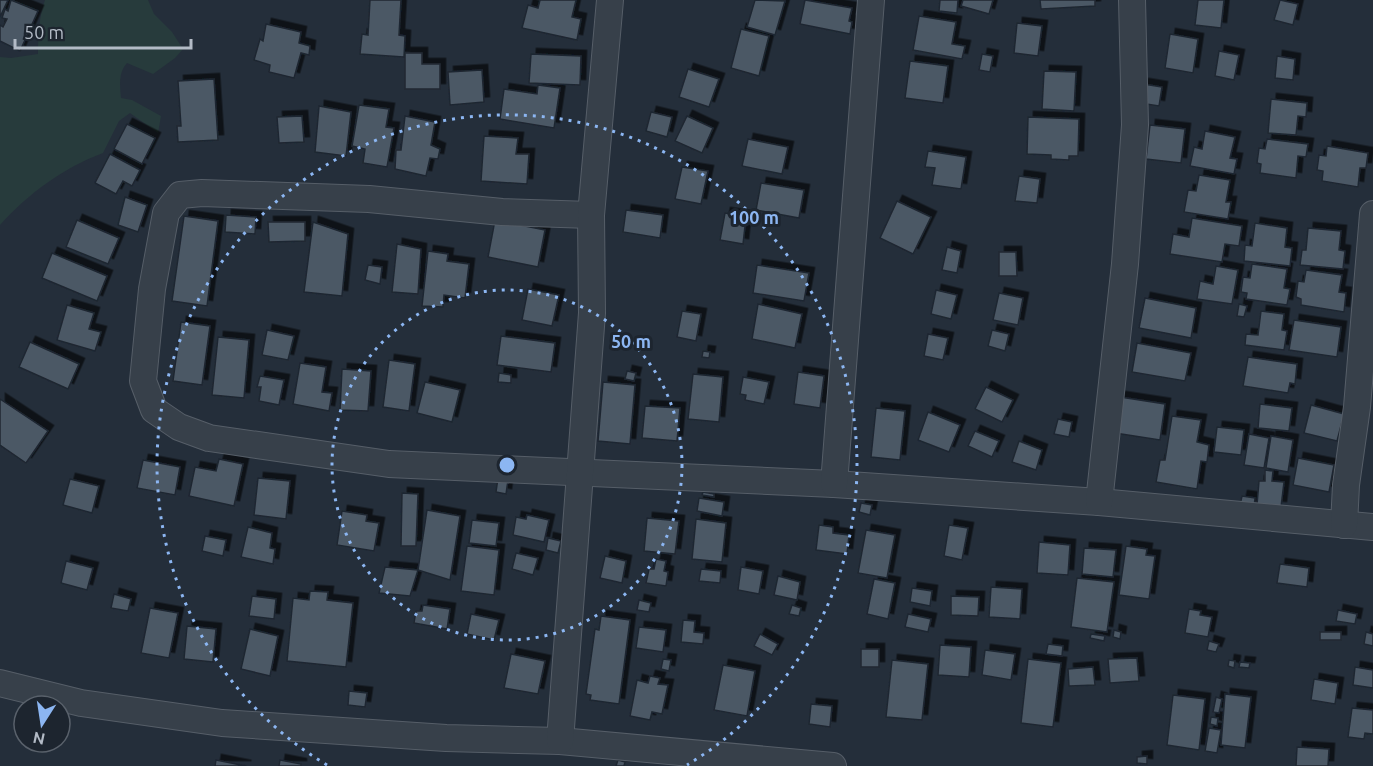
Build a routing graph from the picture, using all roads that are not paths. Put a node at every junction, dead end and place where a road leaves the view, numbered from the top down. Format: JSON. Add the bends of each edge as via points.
{"nodes":[{"id":1,"x":610,"y":0,"type":"edge"},
{"id":2,"x":871,"y":0,"type":"edge"},
{"id":3,"x":1131,"y":0,"type":"edge"},
{"id":4,"x":1373,"y":214,"type":"edge"},
{"id":5,"x":591,"y":215,"type":"junction"},
{"id":6,"x":580,"y":473,"type":"junction"},
{"id":7,"x":834,"y":484,"type":"junction"},
{"id":8,"x":1099,"y":502,"type":"junction"},
{"id":9,"x":1344,"y":525,"type":"junction"},
{"id":10,"x":1373,"y":527,"type":"edge"},
{"id":11,"x":0,"y":683,"type":"edge"},
{"id":12,"x":560,"y":741,"type":"junction"},
{"id":13,"x":732,"y":762,"type":"edge"},
{"id":14,"x":833,"y":766,"type":"edge"}],
"edges":[{"from":1,"to":5,"type":"street"},
{"from":2,"to":7,"type":"street"},
{"from":3,"to":8,"type":"street","via":[[1135,124],[1125,264]]},
{"from":4,"to":9,"type":"street"},
{"from":5,"to":6,"type":"street","via":[[592,313]]},
{"from":5,"to":6,"type":"street","via":[[502,212],[369,199],[180,195],[166,213],[152,289],[143,381],[154,410],[179,427],[208,438],[389,464]]},
{"from":6,"to":7,"type":"street"},
{"from":6,"to":12,"type":"street"},
{"from":7,"to":8,"type":"street"},
{"from":8,"to":9,"type":"street"},
{"from":9,"to":10,"type":"street"},
{"from":11,"to":12,"type":"street","via":[[81,703],[222,723],[446,738]]},
{"from":12,"to":13,"type":"street"},
{"from":13,"to":14,"type":"street"}]}
